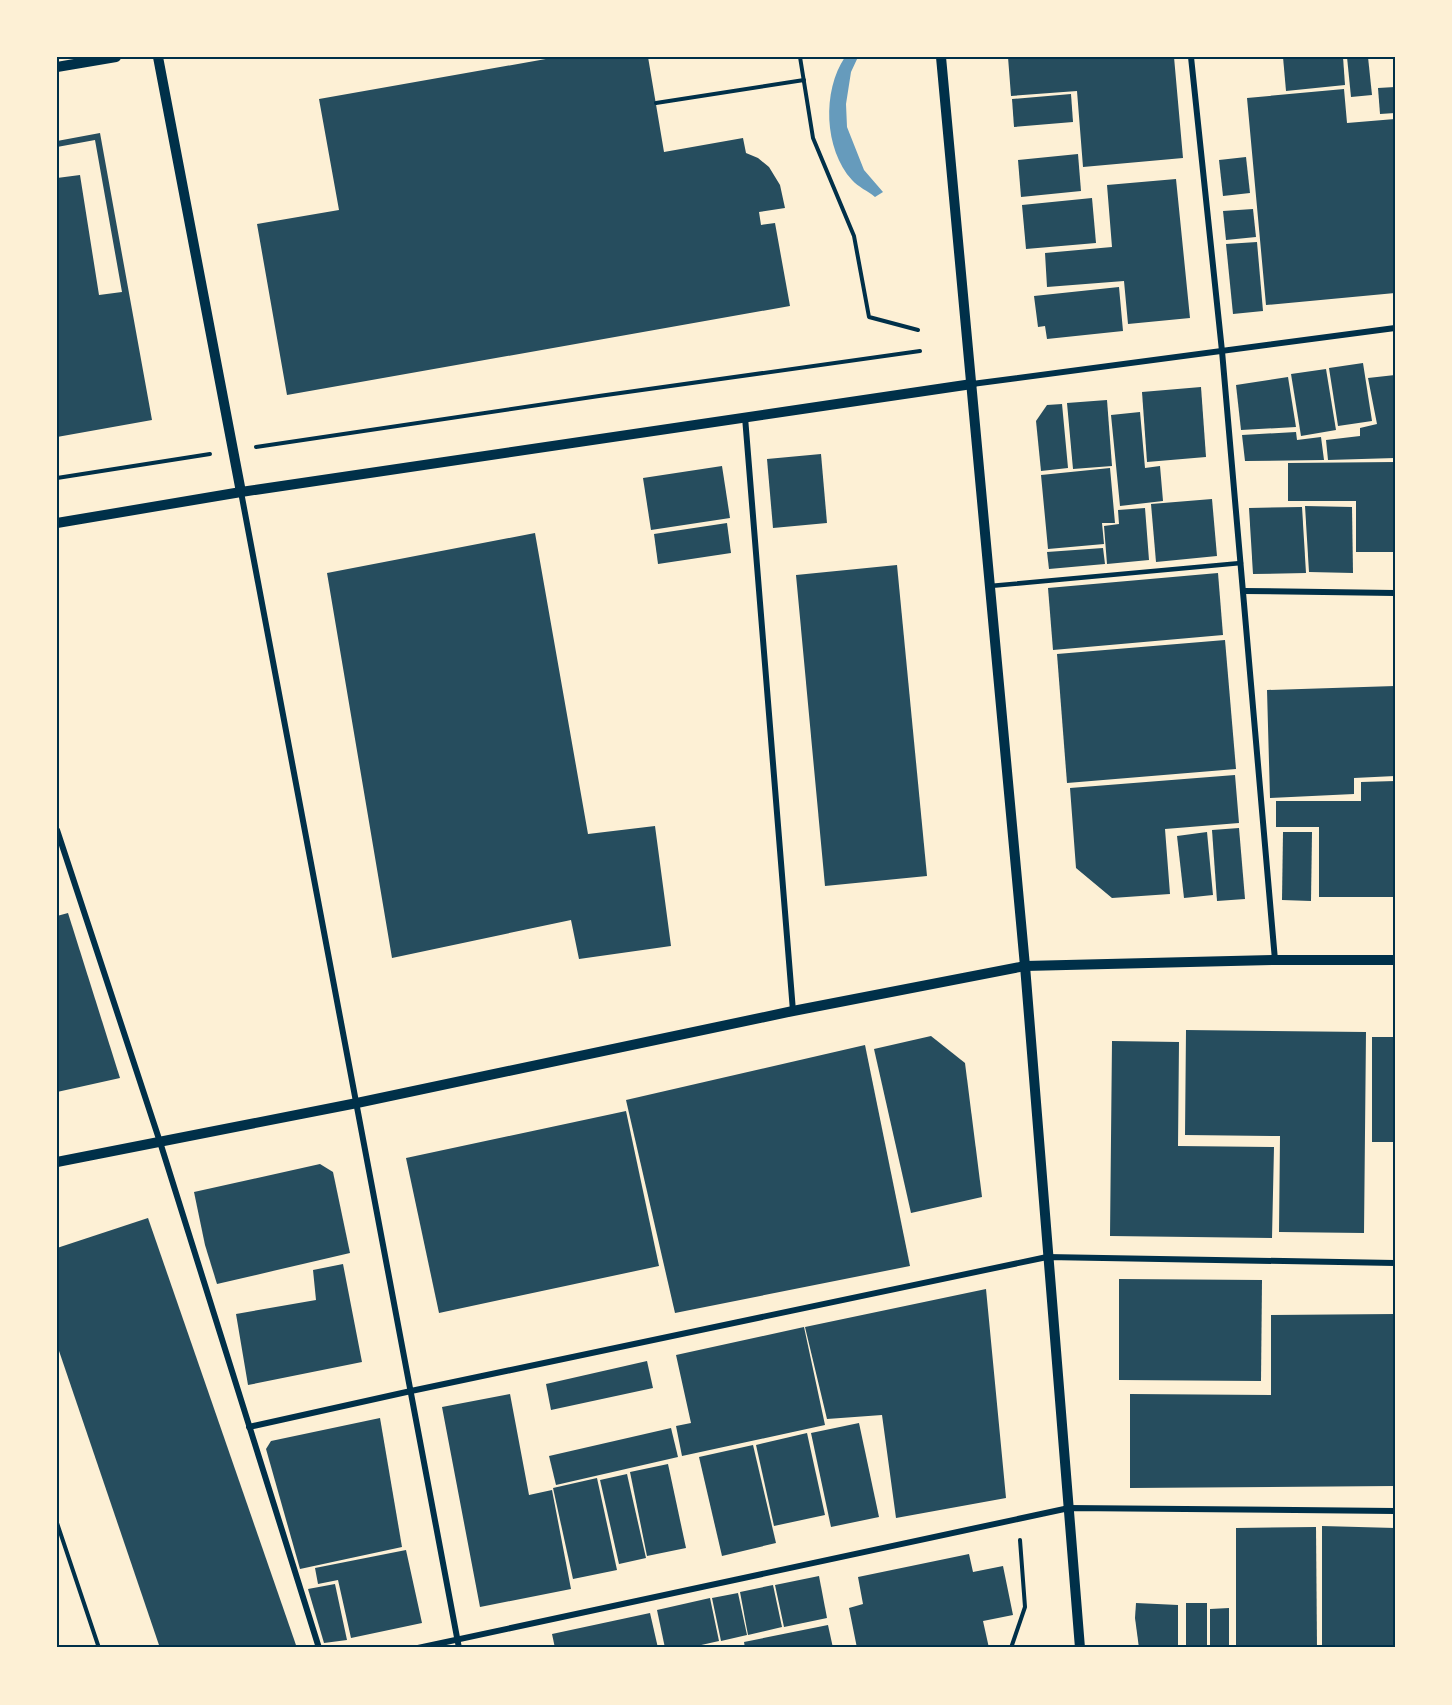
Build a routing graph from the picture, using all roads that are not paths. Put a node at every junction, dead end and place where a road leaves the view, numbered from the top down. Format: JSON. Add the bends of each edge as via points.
{"nodes":[{"id":1,"x":116,"y":57,"type":"edge"},
{"id":2,"x":158,"y":57,"type":"edge"},
{"id":3,"x":941,"y":57,"type":"edge"},
{"id":4,"x":1191,"y":57,"type":"edge"},
{"id":5,"x":57,"y":67,"type":"edge"},
{"id":6,"x":1395,"y":328,"type":"edge"},
{"id":7,"x":1222,"y":351,"type":"junction"},
{"id":8,"x":972,"y":384,"type":"junction"},
{"id":9,"x":745,"y":417,"type":"junction"},
{"id":10,"x":241,"y":492,"type":"junction"},
{"id":11,"x":57,"y":523,"type":"edge"},
{"id":12,"x":1241,"y":562,"type":"junction"},
{"id":13,"x":989,"y":586,"type":"junction"},
{"id":14,"x":1244,"y":591,"type":"junction"},
{"id":15,"x":1395,"y":593,"type":"edge"},
{"id":16,"x":57,"y":830,"type":"edge"},
{"id":17,"x":1275,"y":960,"type":"junction"},
{"id":18,"x":1395,"y":960,"type":"edge"},
{"id":19,"x":1025,"y":966,"type":"junction"},
{"id":20,"x":793,"y":1011,"type":"junction"},
{"id":21,"x":357,"y":1103,"type":"junction"},
{"id":22,"x":160,"y":1142,"type":"junction"},
{"id":23,"x":57,"y":1162,"type":"edge"},
{"id":24,"x":1047,"y":1257,"type":"junction"},
{"id":25,"x":1395,"y":1263,"type":"edge"},
{"id":26,"x":411,"y":1391,"type":"junction"},
{"id":27,"x":249,"y":1427,"type":"junction"},
{"id":28,"x":1069,"y":1508,"type":"junction"},
{"id":29,"x":1395,"y":1510,"type":"edge"},
{"id":30,"x":459,"y":1644,"type":"edge"},
{"id":31,"x":319,"y":1648,"type":"edge"},
{"id":32,"x":418,"y":1648,"type":"edge"},
{"id":33,"x":1080,"y":1648,"type":"edge"}],
"edges":[{"from":1,"to":5,"type":"street"},
{"from":2,"to":10,"type":"street"},
{"from":3,"to":8,"type":"street"},
{"from":4,"to":7,"type":"street"},
{"from":6,"to":7,"type":"street"},
{"from":7,"to":8,"type":"street"},
{"from":7,"to":12,"type":"street"},
{"from":8,"to":9,"type":"street"},
{"from":8,"to":13,"type":"street"},
{"from":9,"to":10,"type":"street"},
{"from":9,"to":20,"type":"street"},
{"from":10,"to":11,"type":"street"},
{"from":10,"to":21,"type":"street"},
{"from":12,"to":13,"type":"lane"},
{"from":12,"to":14,"type":"street"},
{"from":13,"to":19,"type":"street"},
{"from":14,"to":15,"type":"street"},
{"from":14,"to":17,"type":"street"},
{"from":16,"to":22,"type":"street"},
{"from":17,"to":18,"type":"street"},
{"from":17,"to":19,"type":"street"},
{"from":19,"to":20,"type":"street"},
{"from":19,"to":24,"type":"street"},
{"from":20,"to":21,"type":"street"},
{"from":21,"to":22,"type":"street"},
{"from":21,"to":26,"type":"street"},
{"from":22,"to":23,"type":"street"},
{"from":22,"to":27,"type":"street"},
{"from":24,"to":25,"type":"street"},
{"from":24,"to":26,"type":"street"},
{"from":24,"to":28,"type":"street"},
{"from":26,"to":27,"type":"street"},
{"from":26,"to":30,"type":"street"},
{"from":27,"to":31,"type":"street"},
{"from":28,"to":29,"type":"street"},
{"from":28,"to":30,"type":"street"},
{"from":28,"to":33,"type":"street"},
{"from":30,"to":32,"type":"street"}]}
